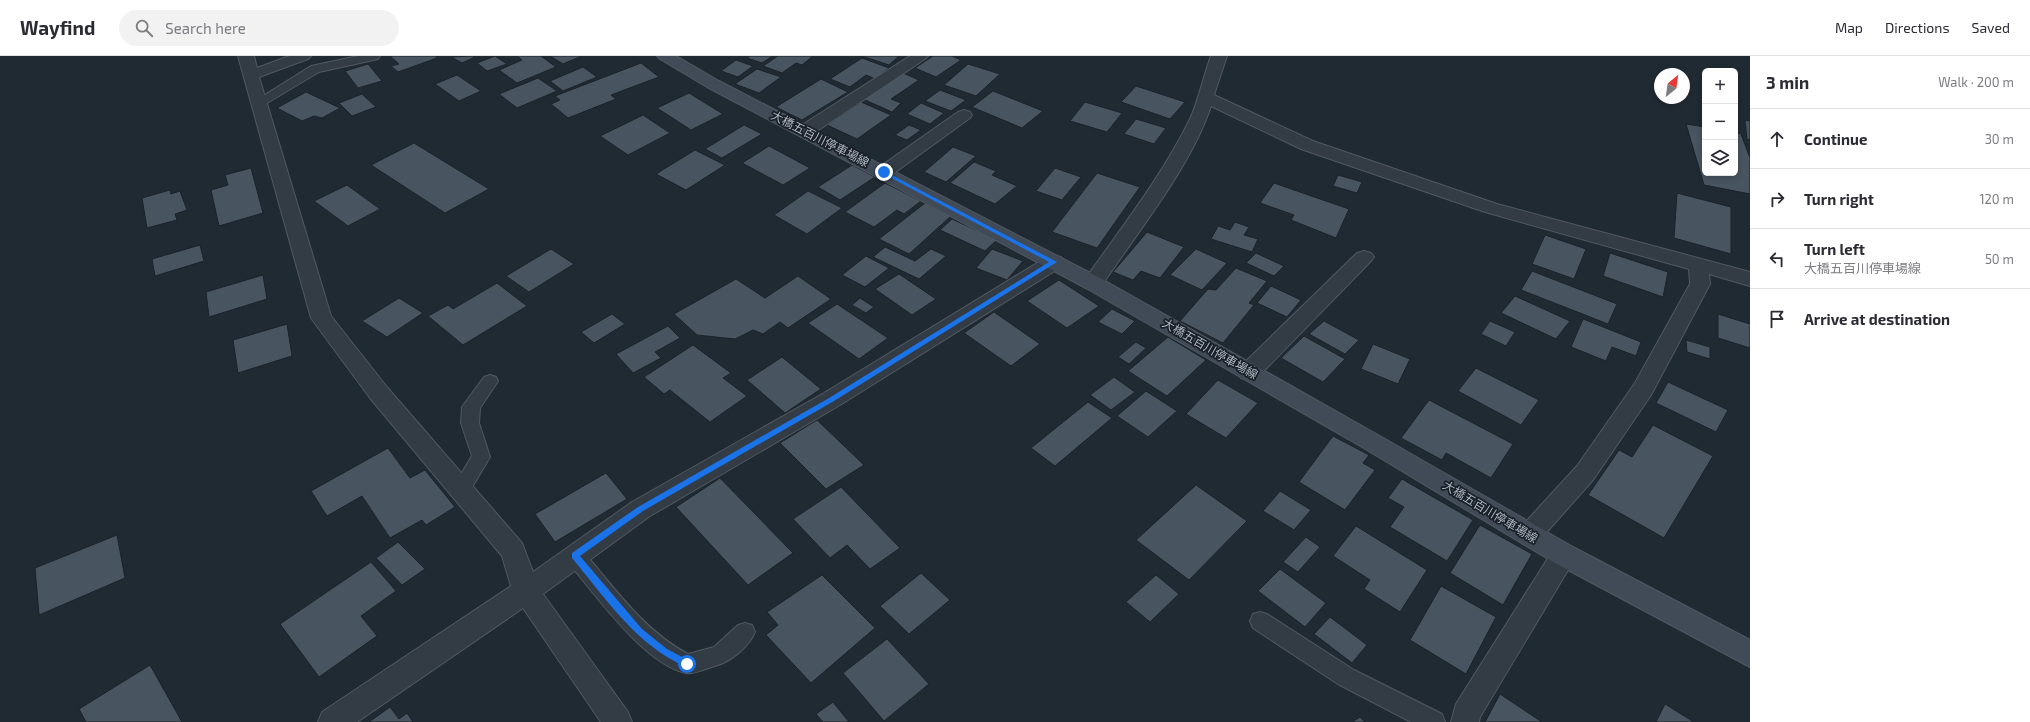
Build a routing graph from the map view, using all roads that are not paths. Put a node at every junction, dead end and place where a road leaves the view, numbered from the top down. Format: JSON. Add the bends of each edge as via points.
{"nodes":[{"id":1,"x":246,"y":56,"type":"edge"},
{"id":2,"x":303,"y":56,"type":"edge"},
{"id":3,"x":374,"y":56,"type":"edge"},
{"id":4,"x":665,"y":56,"type":"edge"},
{"id":5,"x":920,"y":56,"type":"edge"},
{"id":6,"x":1219,"y":56,"type":"edge"},
{"id":7,"x":251,"y":75,"type":"junction"},
{"id":8,"x":1205,"y":97,"type":"junction"},
{"id":9,"x":258,"y":103,"type":"junction"},
{"id":10,"x":964,"y":115,"type":"dead end"},
{"id":11,"x":805,"y":131,"type":"junction"},
{"id":12,"x":884,"y":172,"type":"junction"},
{"id":13,"x":1364,"y":257,"type":"dead end"},
{"id":14,"x":1054,"y":262,"type":"junction"},
{"id":15,"x":1699,"y":267,"type":"junction"},
{"id":16,"x":1750,"y":279,"type":"edge"},
{"id":17,"x":1092,"y":283,"type":"junction"},
{"id":18,"x":1249,"y":372,"type":"junction"},
{"id":19,"x":490,"y":381,"type":"dead end"},
{"id":20,"x":461,"y":489,"type":"junction"},
{"id":21,"x":1529,"y":535,"type":"junction"},
{"id":22,"x":1564,"y":555,"type":"junction"},
{"id":23,"x":575,"y":556,"type":"junction"},
{"id":24,"x":526,"y":591,"type":"junction"},
{"id":25,"x":1260,"y":621,"type":"dead end"},
{"id":26,"x":745,"y":632,"type":"dead end"},
{"id":27,"x":1750,"y":654,"type":"edge"},
{"id":28,"x":332,"y":722,"type":"edge"},
{"id":29,"x":618,"y":722,"type":"edge"},
{"id":30,"x":1434,"y":722,"type":"edge"},
{"id":31,"x":1465,"y":722,"type":"edge"}],
"edges":[{"from":1,"to":7,"type":"street"},
{"from":2,"to":7,"type":"street"},
{"from":3,"to":9,"type":"lane","via":[[315,70]]},
{"from":4,"to":11,"type":"main road","name":"大橋五百川停車場線","via":[[713,84]]},
{"from":5,"to":11,"type":"street"},
{"from":6,"to":8,"type":"street"},
{"from":7,"to":9,"type":"street"},
{"from":8,"to":15,"type":"street","via":[[1314,147],[1491,208]]},
{"from":8,"to":17,"type":"street","via":[[1198,118],[1158,189]]},
{"from":9,"to":20,"type":"street","via":[[321,318],[378,392]]},
{"from":10,"to":12,"type":"street"},
{"from":11,"to":12,"type":"main road","name":"大橋五百川停車場線"},
{"from":12,"to":14,"type":"main road","name":"大橋五百川停車場線"},
{"from":13,"to":18,"type":"street"},
{"from":14,"to":17,"type":"main road","name":"大橋五百川停車場線"},
{"from":14,"to":23,"type":"street","via":[[832,399],[641,509]]},
{"from":15,"to":16,"type":"street"},
{"from":15,"to":21,"type":"street","via":[[1700,284],[1643,389],[1585,473]]},
{"from":17,"to":18,"type":"main road","name":"大橋五百川停車場線"},
{"from":18,"to":21,"type":"main road","name":"大橋五百川停車場線"},
{"from":19,"to":20,"type":"lane","via":[[471,407],[470,423],[481,457]]},
{"from":20,"to":24,"type":"street","via":[[513,551]]},
{"from":21,"to":22,"type":"main road","name":"大橋五百川停車場線"},
{"from":22,"to":27,"type":"main road","name":"大橋五百川停車場線"},
{"from":22,"to":31,"type":"street","via":[[1466,714]]},
{"from":23,"to":24,"type":"street"},
{"from":23,"to":26,"type":"lane","via":[[639,631],[664,652],[687,664],[720,655]]},
{"from":24,"to":28,"type":"street"},
{"from":24,"to":29,"type":"street"},
{"from":25,"to":30,"type":"lane","via":[[1346,677]]}]}
